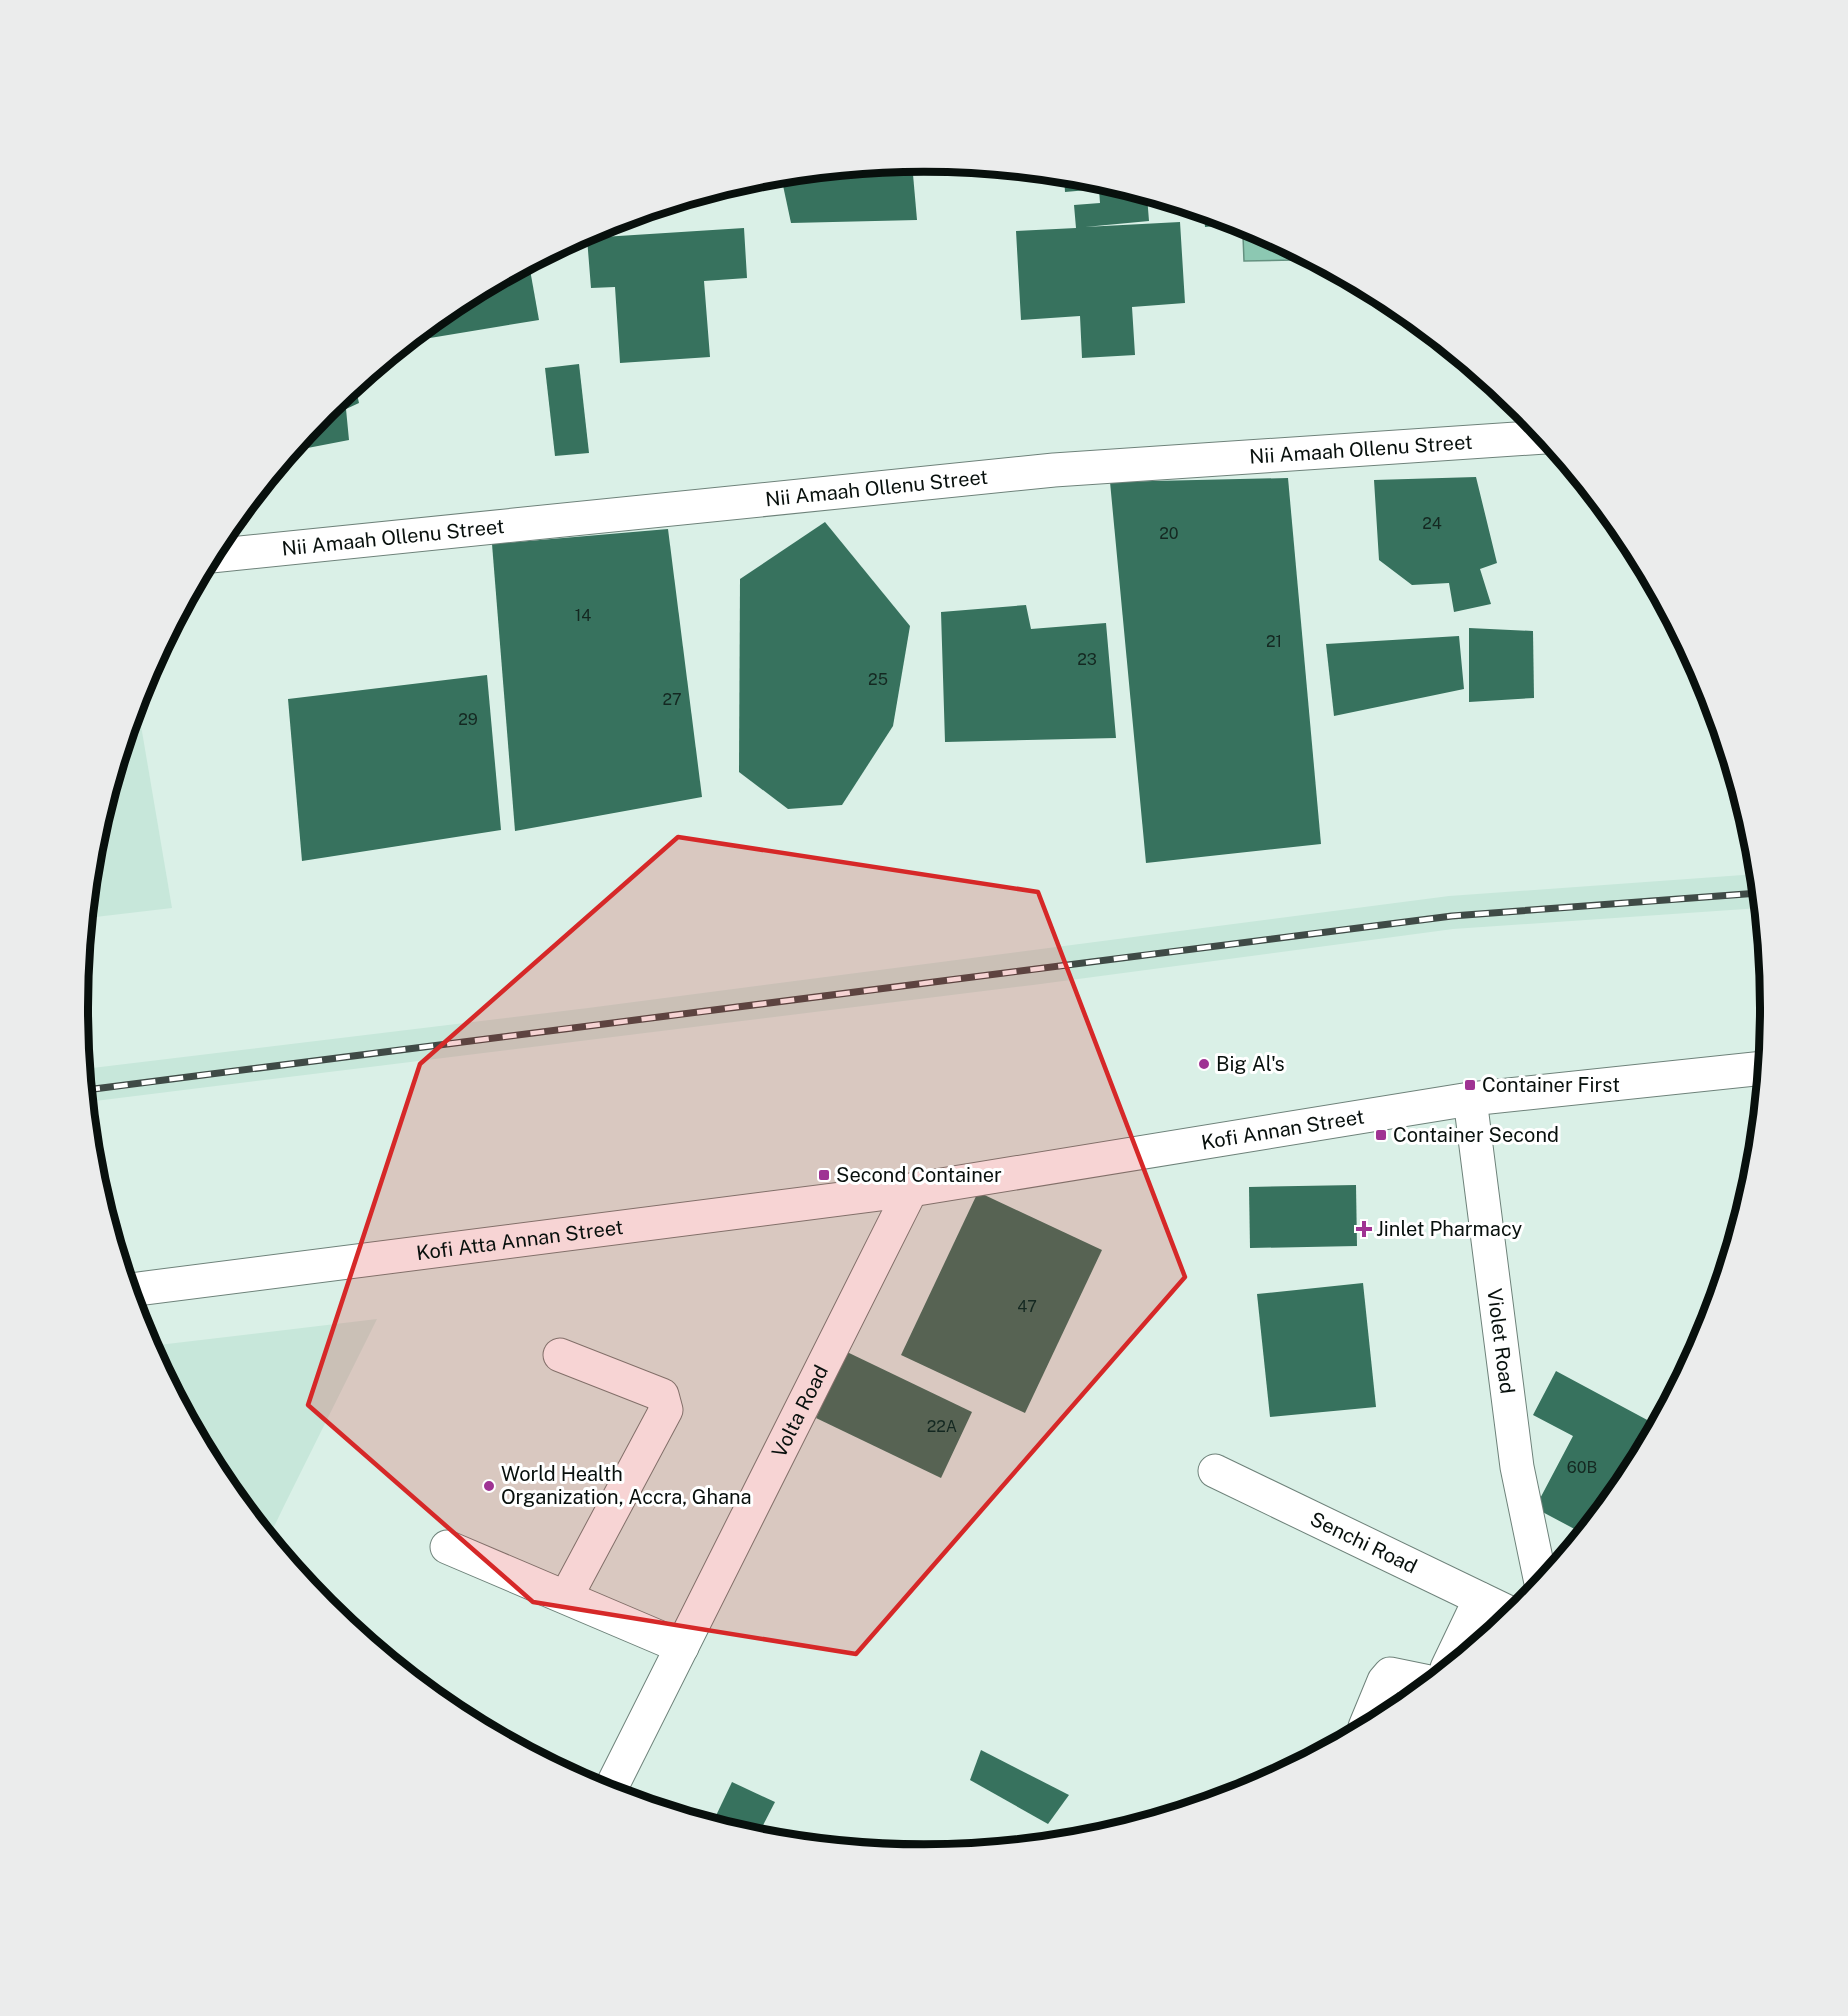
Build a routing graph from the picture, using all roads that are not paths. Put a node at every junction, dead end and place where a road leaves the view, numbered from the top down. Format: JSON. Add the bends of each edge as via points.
{"nodes":[{"id":1,"x":1534,"y":438,"type":"edge"},
{"id":2,"x":222,"y":555,"type":"edge"},
{"id":3,"x":1757,"y":1069,"type":"edge"},
{"id":4,"x":1470,"y":1100,"type":"junction"},
{"id":5,"x":911,"y":1190,"type":"junction"},
{"id":6,"x":137,"y":1289,"type":"edge"},
{"id":7,"x":560,"y":1355,"type":"dead end"},
{"id":8,"x":1215,"y":1471,"type":"dead end"},
{"id":9,"x":447,"y":1546,"type":"dead end"},
{"id":10,"x":1539,"y":1573,"type":"edge"},
{"id":11,"x":566,"y":1597,"type":"junction"},
{"id":12,"x":1480,"y":1599,"type":"junction"},
{"id":13,"x":1503,"y":1610,"type":"edge"},
{"id":14,"x":682,"y":1647,"type":"junction"},
{"id":15,"x":1454,"y":1654,"type":"edge"},
{"id":16,"x":1420,"y":1680,"type":"edge"},
{"id":17,"x":1370,"y":1714,"type":"edge"},
{"id":18,"x":613,"y":1783,"type":"edge"}],
"edges":[{"from":1,"to":2,"type":"street","name":"Nii Amaah Ollenu Street","via":[[1054,471]]},
{"from":3,"to":4,"type":"street","name":"Kofi Annan Street"},
{"from":4,"to":5,"type":"street","name":"Kofi Annan Street"},
{"from":4,"to":10,"type":"street","name":"Violet Road","via":[[1516,1467]]},
{"from":5,"to":6,"type":"street","name":"Kofi Atta Annan Street"},
{"from":5,"to":14,"type":"street","name":"Volta Road"},
{"from":7,"to":11,"type":"street","via":[[662,1395],[666,1410]]},
{"from":8,"to":12,"type":"street","name":"Senchi Road"},
{"from":9,"to":11,"type":"street"},
{"from":11,"to":14,"type":"street"},
{"from":12,"to":13,"type":"street","name":"Senchi Road"},
{"from":12,"to":15,"type":"street"},
{"from":14,"to":18,"type":"street","name":"Volta Road"},
{"from":16,"to":17,"type":"street","via":[[1390,1674]]}]}
